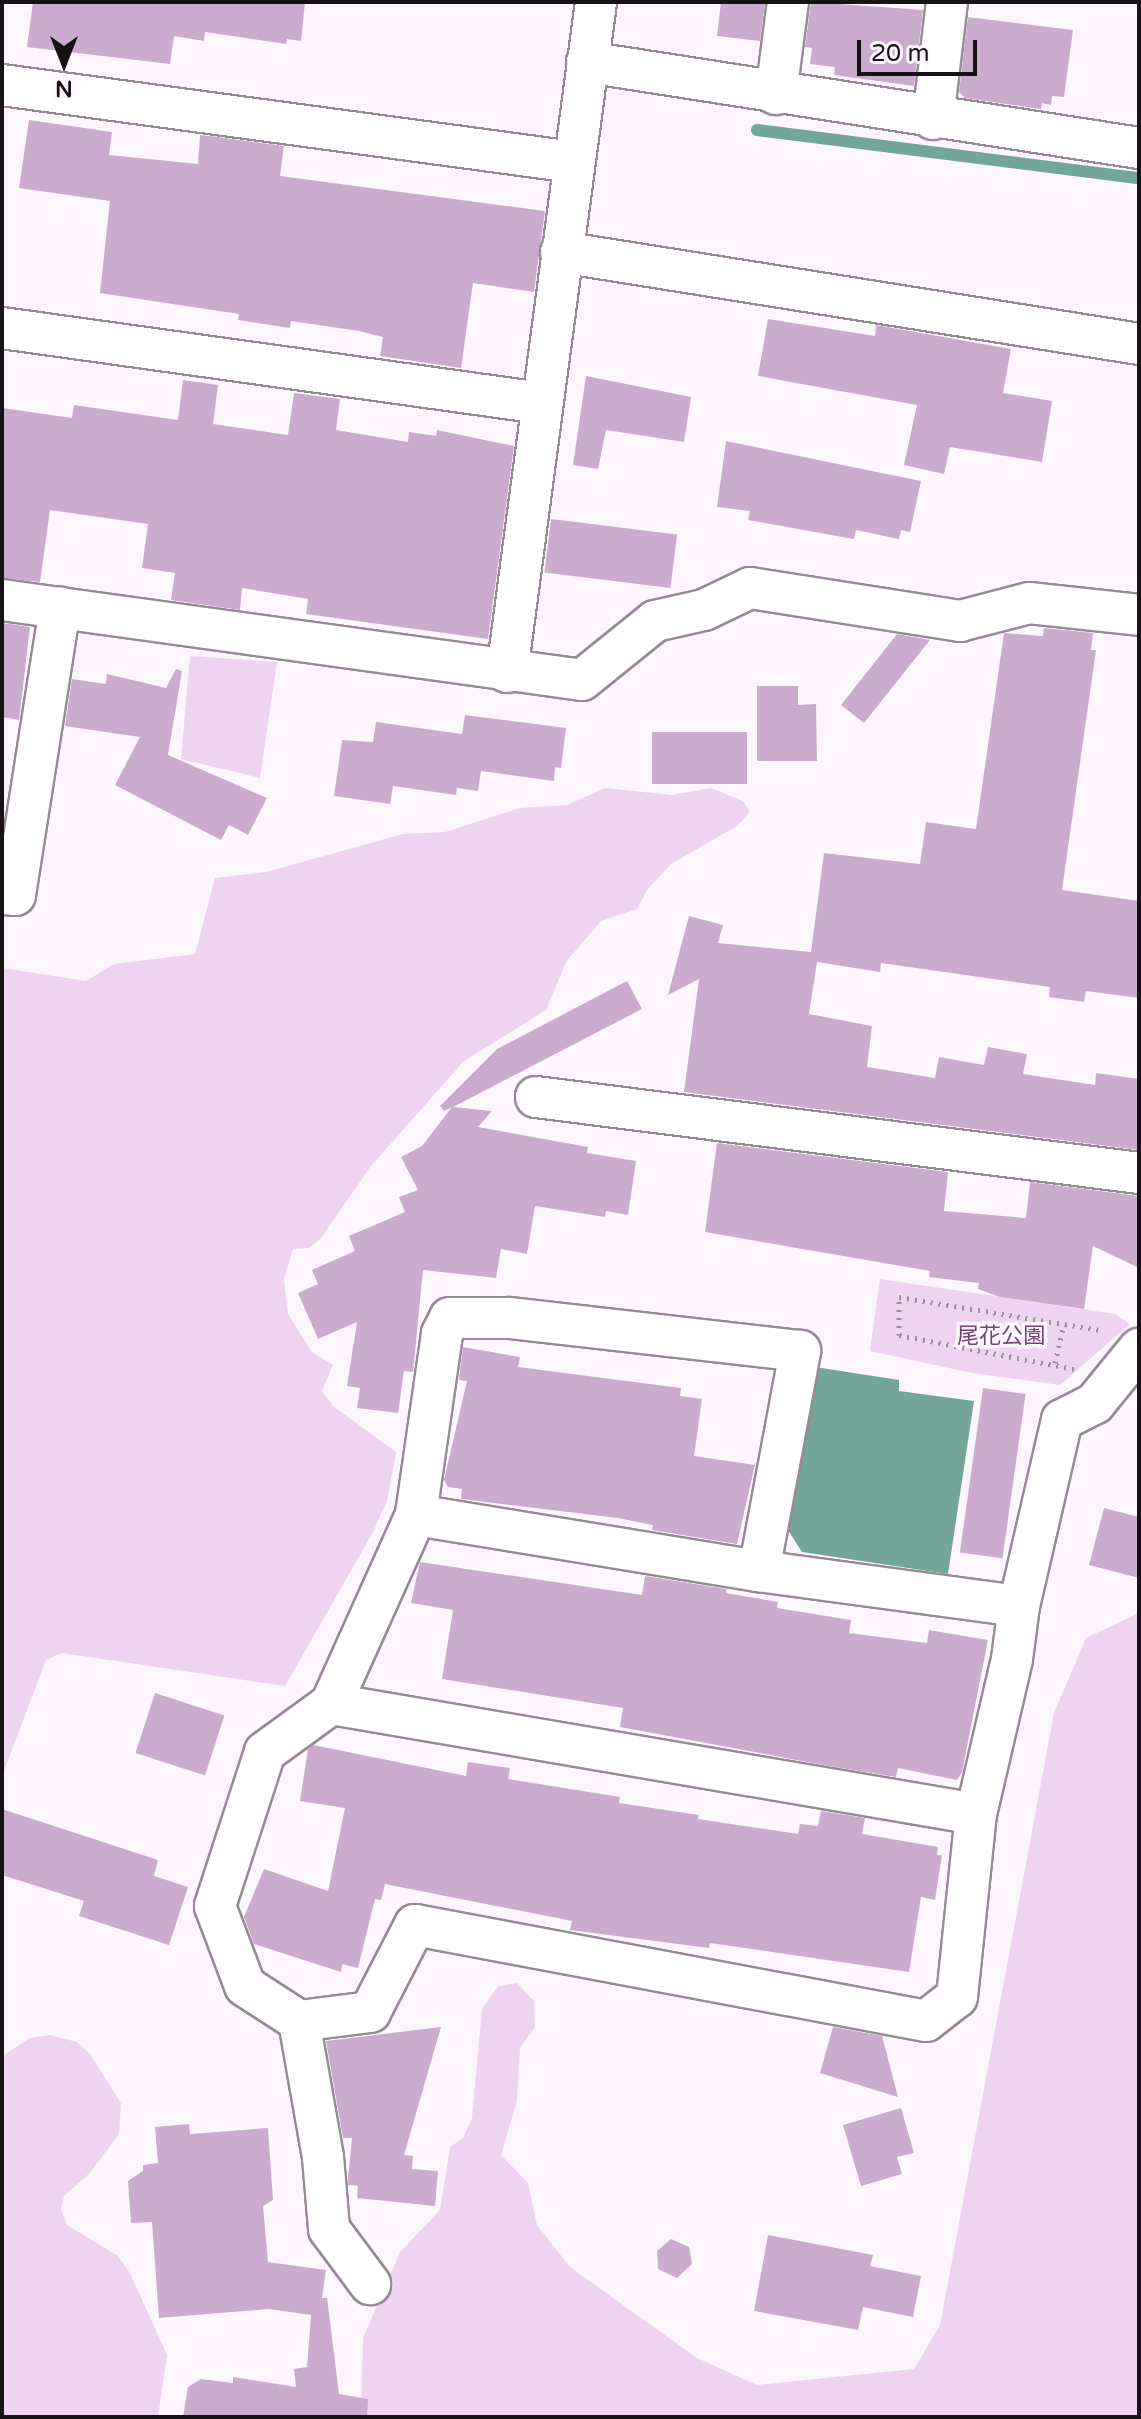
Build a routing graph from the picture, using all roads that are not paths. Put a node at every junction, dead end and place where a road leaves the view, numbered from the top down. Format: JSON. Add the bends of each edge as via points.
{"nodes":[{"id":1,"x":596,"y":2,"type":"edge"},
{"id":2,"x":788,"y":2,"type":"edge"},
{"id":3,"x":947,"y":2,"type":"edge"},
{"id":4,"x":587,"y":62,"type":"junction"},
{"id":5,"x":2,"y":85,"type":"edge"},
{"id":6,"x":776,"y":94,"type":"junction"},
{"id":7,"x":933,"y":119,"type":"junction"},
{"id":8,"x":1139,"y":148,"type":"edge"},
{"id":9,"x":573,"y":162,"type":"junction"},
{"id":10,"x":561,"y":252,"type":"junction"},
{"id":11,"x":2,"y":328,"type":"edge"},
{"id":12,"x":1139,"y":344,"type":"edge"},
{"id":13,"x":541,"y":403,"type":"junction"},
{"id":14,"x":2,"y":600,"type":"edge"},
{"id":15,"x":60,"y":608,"type":"junction"},
{"id":16,"x":1139,"y":615,"type":"edge"},
{"id":17,"x":507,"y":672,"type":"junction"},
{"id":18,"x":2,"y":894,"type":"edge"},
{"id":19,"x":536,"y":1097,"type":"dead end"},
{"id":20,"x":1139,"y":1173,"type":"edge"},
{"id":21,"x":1124,"y":1340,"type":"edge"},
{"id":22,"x":416,"y":1515,"type":"junction"},
{"id":23,"x":759,"y":1571,"type":"junction"},
{"id":24,"x":1019,"y":1606,"type":"junction"},
{"id":25,"x":331,"y":1704,"type":"junction"},
{"id":26,"x":976,"y":1814,"type":"junction"},
{"id":27,"x":299,"y":2021,"type":"junction"},
{"id":28,"x":370,"y":2284,"type":"dead end"}],
"edges":[{"from":1,"to":4,"type":"street"},
{"from":2,"to":6,"type":"street"},
{"from":3,"to":7,"type":"street"},
{"from":4,"to":6,"type":"street"},
{"from":4,"to":9,"type":"street"},
{"from":5,"to":9,"type":"street"},
{"from":6,"to":7,"type":"street"},
{"from":7,"to":8,"type":"street"},
{"from":9,"to":10,"type":"street"},
{"from":10,"to":12,"type":"street"},
{"from":10,"to":13,"type":"street"},
{"from":11,"to":13,"type":"street"},
{"from":13,"to":17,"type":"street"},
{"from":14,"to":15,"type":"street"},
{"from":15,"to":17,"type":"street"},
{"from":15,"to":18,"type":"street","via":[[15,895]]},
{"from":16,"to":17,"type":"street","via":[[1029,603],[960,621],[750,588],[704,610],[655,621],[582,680]]},
{"from":19,"to":20,"type":"street"},
{"from":21,"to":24,"type":"street","via":[[1113,1382],[1095,1403],[1062,1420]]},
{"from":22,"to":23,"type":"street"},
{"from":22,"to":23,"type":"street","via":[[442,1334],[450,1318],[509,1318],[800,1351]]},
{"from":22,"to":25,"type":"street"},
{"from":23,"to":24,"type":"street"},
{"from":24,"to":26,"type":"street"},
{"from":25,"to":26,"type":"street"},
{"from":25,"to":27,"type":"street","via":[[265,1752],[215,1906],[245,1986]]},
{"from":26,"to":27,"type":"street","via":[[957,1997],[926,2021],[415,1925],[370,2012]]},
{"from":27,"to":28,"type":"street","via":[[323,2157],[329,2229]]}]}
